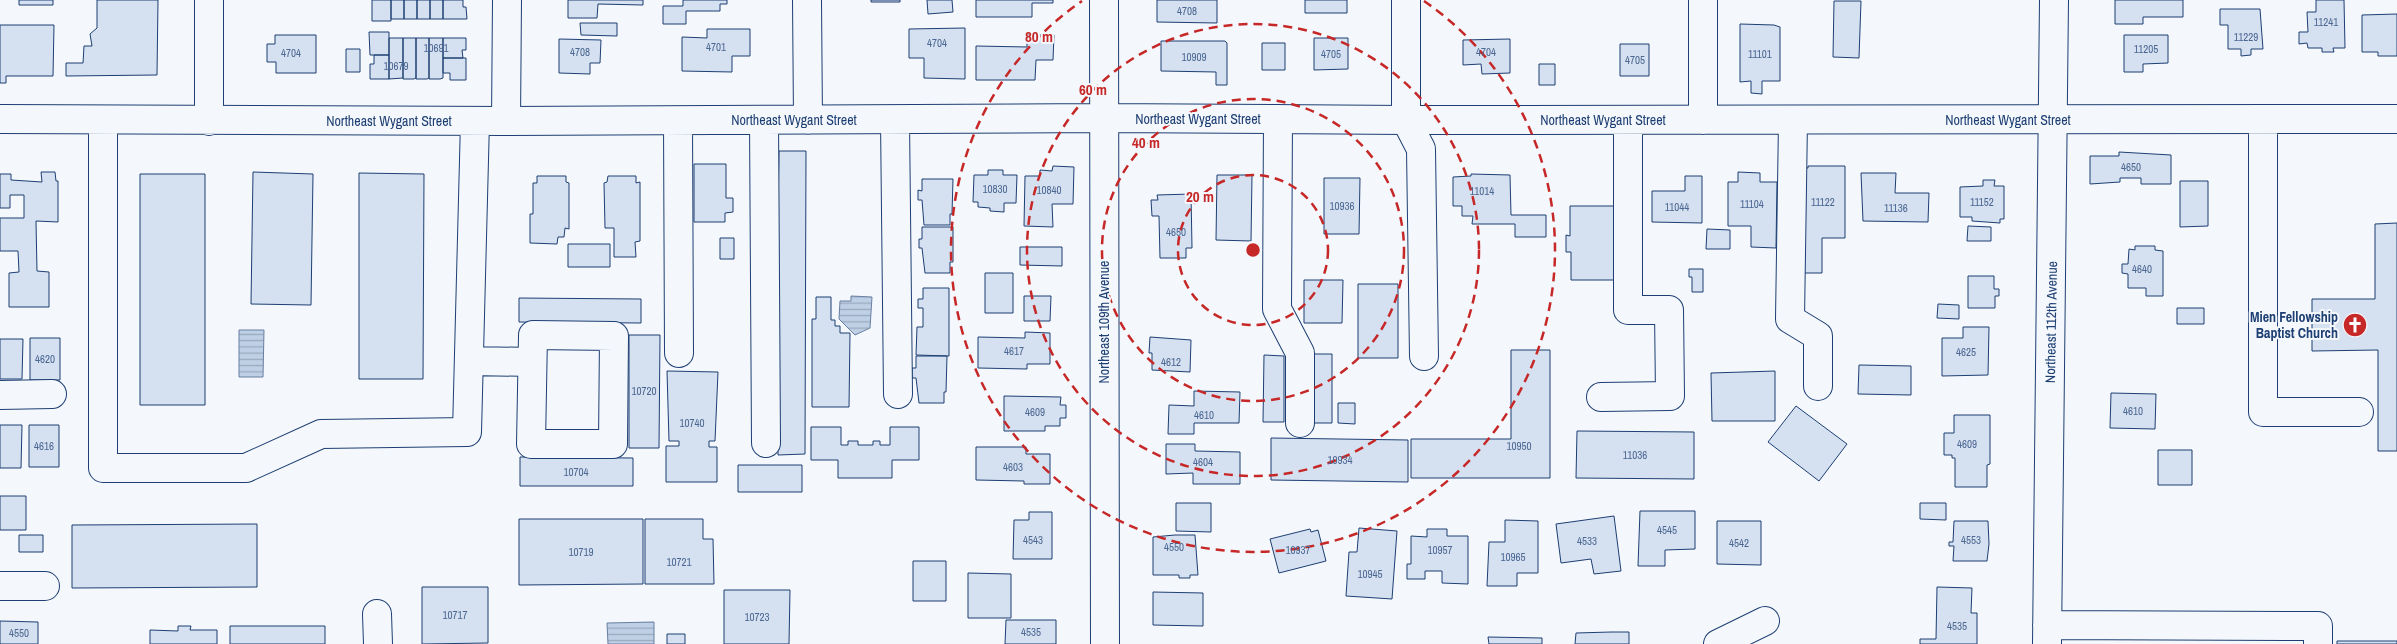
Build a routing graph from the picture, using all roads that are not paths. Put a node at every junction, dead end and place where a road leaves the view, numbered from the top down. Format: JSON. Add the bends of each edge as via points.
{"nodes":[{"id":1,"x":209,"y":0,"type":"edge"},
{"id":2,"x":507,"y":0,"type":"edge"},
{"id":3,"x":807,"y":0,"type":"edge"},
{"id":4,"x":1104,"y":0,"type":"edge"},
{"id":5,"x":1406,"y":0,"type":"edge"},
{"id":6,"x":1702,"y":0,"type":"edge"},
{"id":7,"x":2054,"y":0,"type":"edge"},
{"id":8,"x":1103,"y":118,"type":"junction"},
{"id":9,"x":2397,"y":118,"type":"edge"},
{"id":10,"x":0,"y":119,"type":"edge"},
{"id":11,"x":1278,"y":119,"type":"junction"},
{"id":12,"x":2263,"y":119,"type":"junction"},
{"id":13,"x":103,"y":120,"type":"junction"},
{"id":14,"x":764,"y":120,"type":"junction"},
{"id":15,"x":808,"y":120,"type":"junction"},
{"id":16,"x":895,"y":120,"type":"junction"},
{"id":17,"x":1406,"y":120,"type":"junction"},
{"id":18,"x":1628,"y":120,"type":"junction"},
{"id":19,"x":1703,"y":120,"type":"junction"},
{"id":20,"x":1792,"y":120,"type":"junction"},
{"id":21,"x":2053,"y":120,"type":"junction"},
{"id":22,"x":209,"y":121,"type":"junction"},
{"id":23,"x":475,"y":121,"type":"junction"},
{"id":24,"x":506,"y":121,"type":"junction"},
{"id":25,"x":678,"y":121,"type":"junction"},
{"id":26,"x":679,"y":353,"type":"dead end"},
{"id":27,"x":1424,"y":356,"type":"dead end"},
{"id":28,"x":469,"y":361,"type":"junction"},
{"id":29,"x":532,"y":362,"type":"junction"},
{"id":30,"x":1818,"y":386,"type":"dead end"},
{"id":31,"x":52,"y":394,"type":"dead end"},
{"id":32,"x":898,"y":394,"type":"dead end"},
{"id":33,"x":0,"y":395,"type":"edge"},
{"id":34,"x":1601,"y":397,"type":"dead end"},
{"id":35,"x":2359,"y":412,"type":"dead end"},
{"id":36,"x":1300,"y":424,"type":"dead end"},
{"id":37,"x":766,"y":443,"type":"dead end"},
{"id":38,"x":0,"y":586,"type":"edge"},
{"id":39,"x":45,"y":586,"type":"dead end"},
{"id":40,"x":377,"y":614,"type":"dead end"},
{"id":41,"x":1764,"y":621,"type":"dead end"},
{"id":42,"x":2047,"y":634,"type":"edge"},
{"id":43,"x":378,"y":644,"type":"edge"},
{"id":44,"x":1104,"y":644,"type":"edge"},
{"id":45,"x":1718,"y":644,"type":"edge"},
{"id":46,"x":2318,"y":644,"type":"edge"}],
"edges":[{"from":1,"to":22,"type":"street"},
{"from":2,"to":24,"type":"street"},
{"from":3,"to":15,"type":"street"},
{"from":4,"to":8,"type":"street","name":"Northeast 109th Avenue"},
{"from":5,"to":17,"type":"street"},
{"from":6,"to":19,"type":"street"},
{"from":7,"to":21,"type":"street","name":"Northeast 112th Avenue"},
{"from":8,"to":11,"type":"street","name":"Northeast Wygant Street"},
{"from":8,"to":16,"type":"street","name":"Northeast Wygant Street"},
{"from":8,"to":44,"type":"street","name":"Northeast 109th Avenue"},
{"from":9,"to":12,"type":"street","name":"Northeast Wygant Street"},
{"from":10,"to":13,"type":"street","name":"Northeast Wygant Street"},
{"from":11,"to":17,"type":"street","name":"Northeast Wygant Street"},
{"from":11,"to":36,"type":"street","via":[[1277,309],[1300,353]]},
{"from":12,"to":21,"type":"street","name":"Northeast Wygant Street"},
{"from":12,"to":35,"type":"street","via":[[2263,412]]},
{"from":13,"to":22,"type":"street","name":"Northeast Wygant Street"},
{"from":13,"to":28,"type":"street","via":[[103,468],[246,468],[321,434],[467,432]]},
{"from":14,"to":15,"type":"street","name":"Northeast Wygant Street"},
{"from":14,"to":25,"type":"street","name":"Northeast Wygant Street"},
{"from":14,"to":37,"type":"street"},
{"from":15,"to":16,"type":"street","name":"Northeast Wygant Street"},
{"from":16,"to":32,"type":"street"},
{"from":17,"to":18,"type":"street","name":"Northeast Wygant Street"},
{"from":17,"to":27,"type":"street","via":[[1421,148]]},
{"from":18,"to":19,"type":"street","name":"Northeast Wygant Street"},
{"from":18,"to":34,"type":"street","via":[[1628,310],[1669,310],[1670,396]]},
{"from":19,"to":20,"type":"street","name":"Northeast Wygant Street"},
{"from":20,"to":21,"type":"street","name":"Northeast Wygant Street"},
{"from":20,"to":30,"type":"street","via":[[1790,319],[1818,336]]},
{"from":21,"to":42,"type":"street","name":"Northeast 112th Avenue"},
{"from":22,"to":23,"type":"street","name":"Northeast Wygant Street"},
{"from":23,"to":24,"type":"street","name":"Northeast Wygant Street"},
{"from":23,"to":28,"type":"street"},
{"from":24,"to":25,"type":"street","name":"Northeast Wygant Street"},
{"from":25,"to":26,"type":"street"},
{"from":28,"to":29,"type":"street"},
{"from":29,"to":29,"type":"street","via":[[533,336],[614,336],[613,444],[531,444]]},
{"from":31,"to":33,"type":"street"},
{"from":38,"to":39,"type":"street"},
{"from":40,"to":43,"type":"street"},
{"from":41,"to":45,"type":"street"},
{"from":42,"to":46,"type":"street","via":[[2318,626]]}]}
